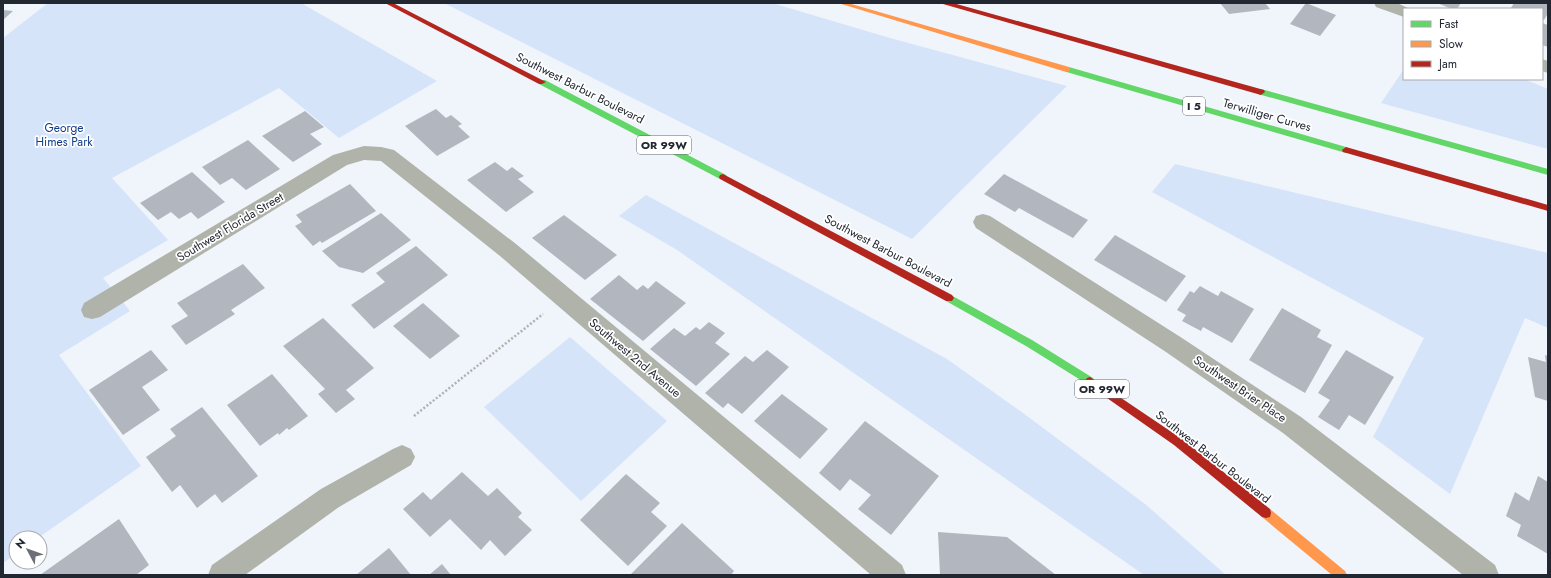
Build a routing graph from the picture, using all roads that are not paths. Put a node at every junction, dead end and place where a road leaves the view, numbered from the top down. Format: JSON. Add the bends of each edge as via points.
{"nodes":[{"id":1,"x":388,"y":3,"type":"edge"},
{"id":2,"x":842,"y":3,"type":"edge"},
{"id":3,"x":946,"y":3,"type":"edge"},
{"id":4,"x":1382,"y":3,"type":"edge"},
{"id":5,"x":1403,"y":12,"type":"edge"},
{"id":6,"x":371,"y":152,"type":"joint"},
{"id":7,"x":1548,"y":172,"type":"edge"},
{"id":8,"x":1548,"y":208,"type":"edge"},
{"id":9,"x":983,"y":222,"type":"dead end"},
{"id":10,"x":92,"y":310,"type":"dead end"},
{"id":11,"x":402,"y":457,"type":"dead end"},
{"id":12,"x":222,"y":575,"type":"edge"},
{"id":13,"x":892,"y":575,"type":"edge"},
{"id":14,"x":1341,"y":575,"type":"edge"},
{"id":15,"x":1485,"y":575,"type":"edge"}],
"edges":[{"from":1,"to":14,"type":"main road","name":"Southwest Barbur Boulevard","number":"OR 99W","via":[[653,139],[1030,343],[1095,384],[1178,442]]},
{"from":2,"to":8,"type":"main road","name":"Terwilliger Curves","number":"I 5"},
{"from":3,"to":7,"type":"main road","name":"Terwilliger Curves"},
{"from":4,"to":5,"type":"street"},
{"from":6,"to":10,"type":"street","name":"Southwest Florida Street","via":[[340,160]]},
{"from":6,"to":13,"type":"street","name":"Southwest 2nd Avenue","via":[[394,159],[508,250]]},
{"from":9,"to":15,"type":"street","name":"Southwest Brier Place","via":[[1174,345],[1292,425]]},
{"from":11,"to":12,"type":"street","via":[[330,498]]}]}
